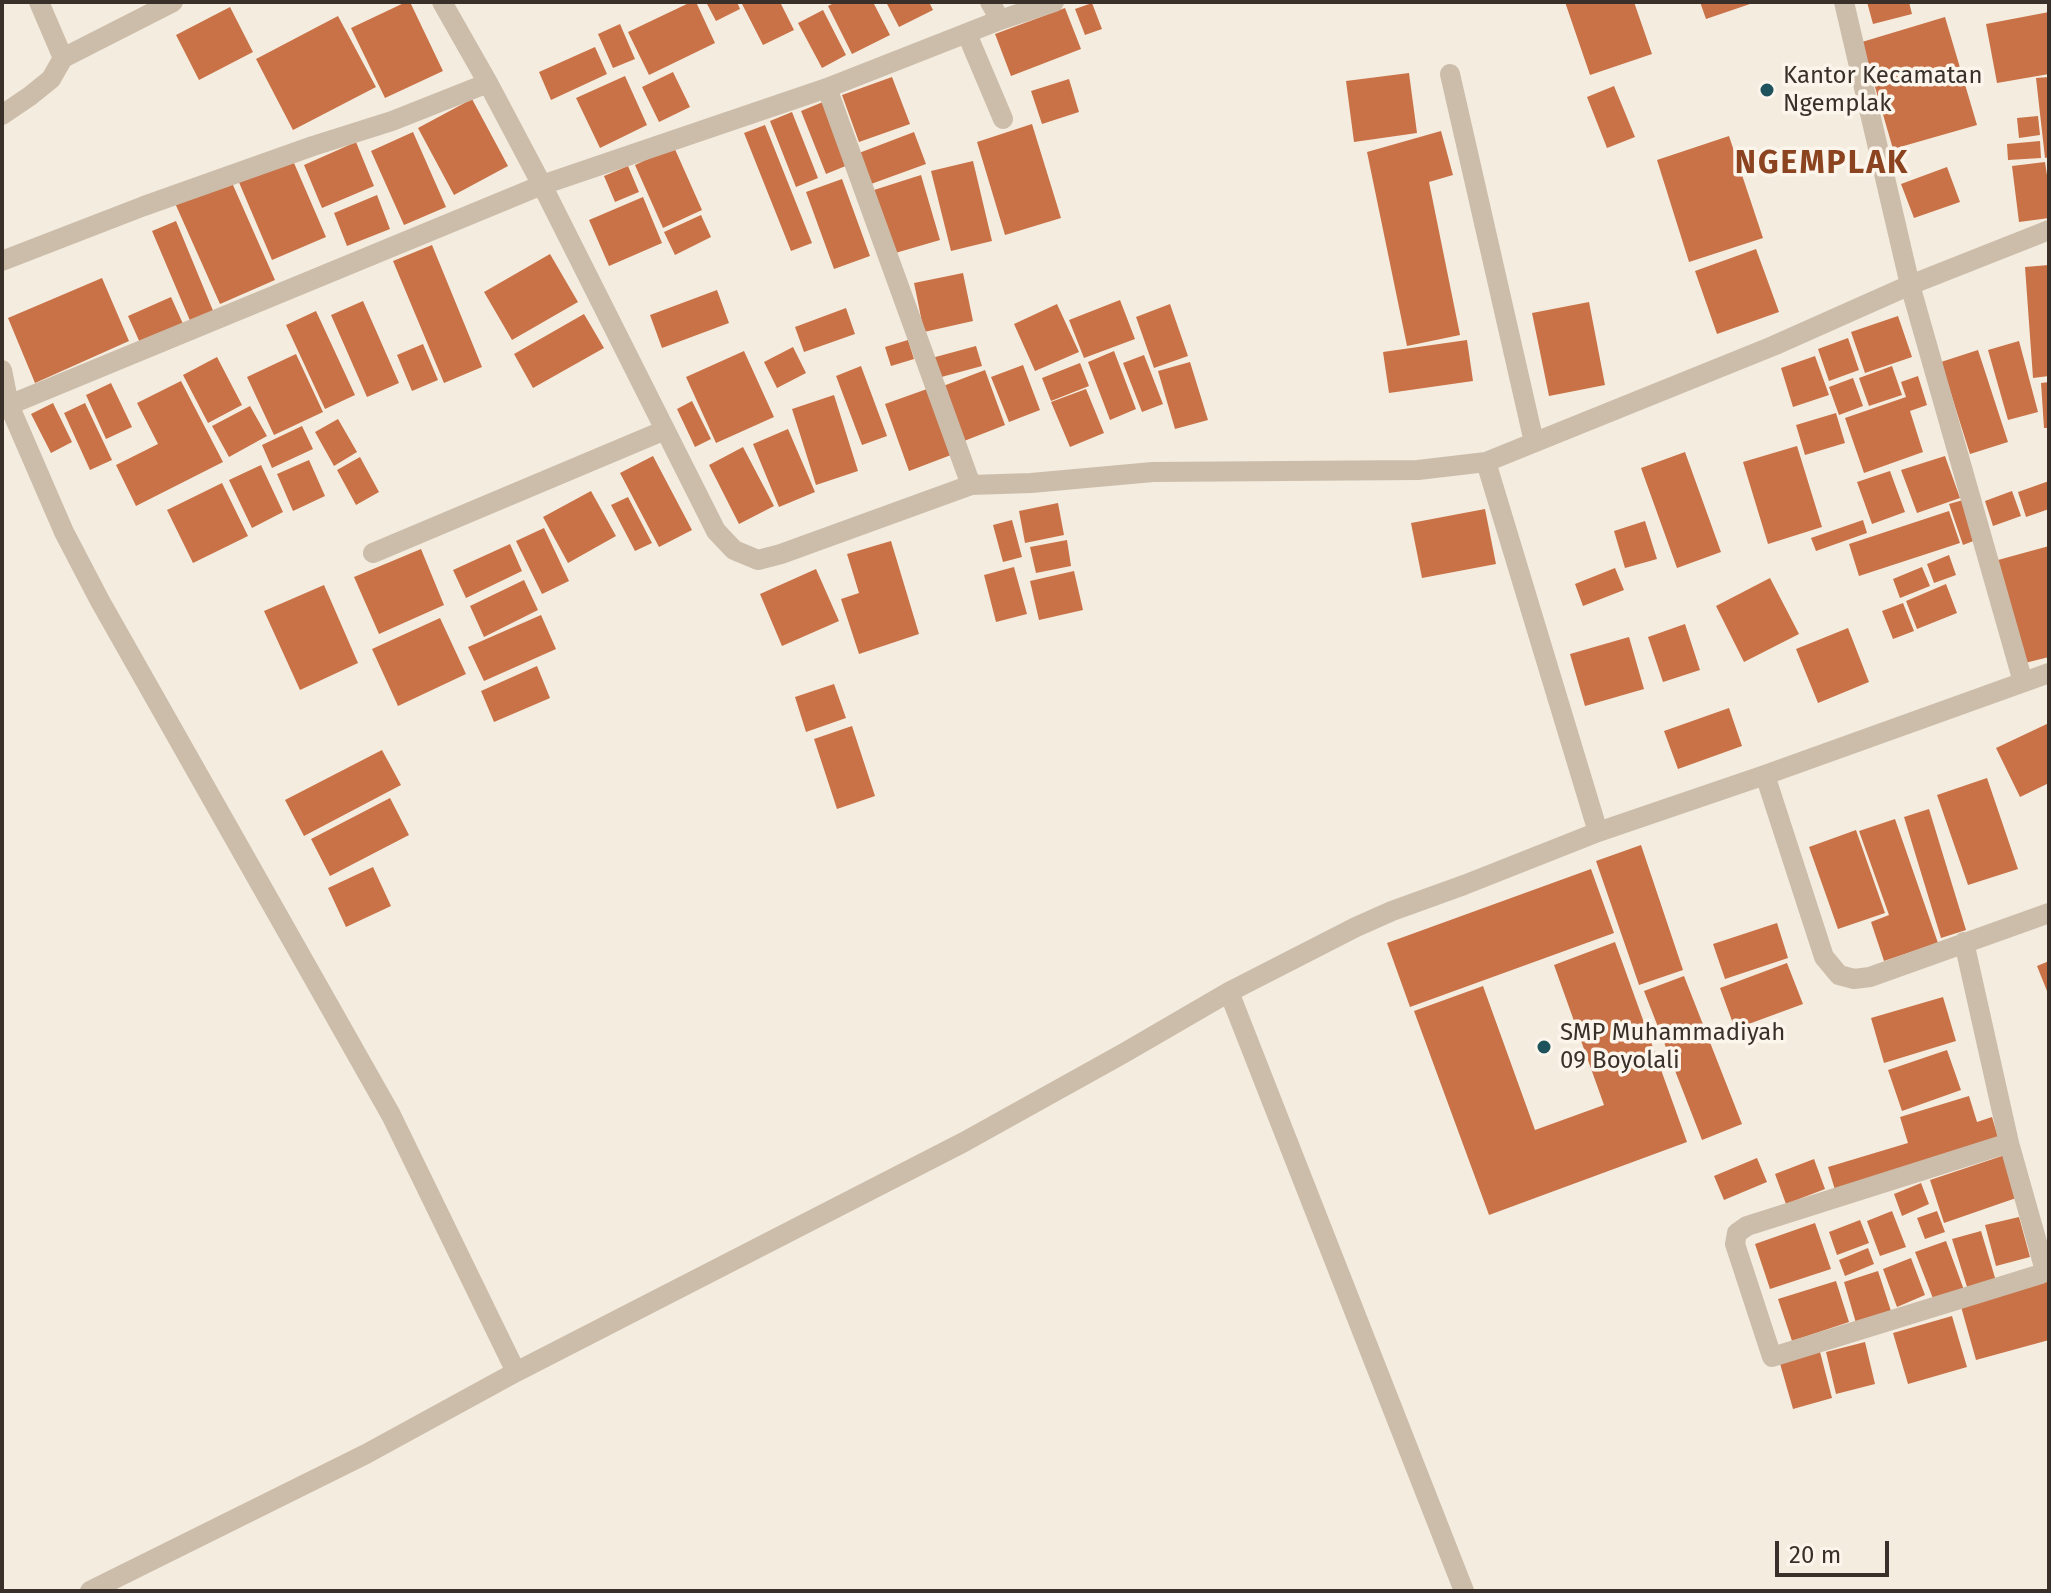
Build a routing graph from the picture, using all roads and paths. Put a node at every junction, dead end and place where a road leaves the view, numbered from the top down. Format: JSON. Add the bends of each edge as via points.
{"nodes":[{"id":1,"x":39,"y":2,"type":"edge"},
{"id":2,"x":173,"y":2,"type":"edge"},
{"id":3,"x":1054,"y":2,"type":"edge"},
{"id":4,"x":1844,"y":2,"type":"edge"},
{"id":5,"x":449,"y":4,"type":"edge"},
{"id":6,"x":995,"y":11,"type":"edge"},
{"id":7,"x":967,"y":34,"type":"junction"},
{"id":8,"x":63,"y":58,"type":"junction"},
{"id":9,"x":1450,"y":74,"type":"dead end"},
{"id":10,"x":488,"y":83,"type":"junction"},
{"id":11,"x":827,"y":88,"type":"junction"},
{"id":12,"x":2,"y":115,"type":"edge"},
{"id":13,"x":1003,"y":119,"type":"dead end"},
{"id":14,"x":542,"y":185,"type":"junction"},
{"id":15,"x":2049,"y":230,"type":"edge"},
{"id":16,"x":2,"y":261,"type":"edge"},
{"id":17,"x":1910,"y":285,"type":"junction"},
{"id":18,"x":2,"y":370,"type":"edge"},
{"id":19,"x":9,"y":405,"type":"junction"},
{"id":20,"x":665,"y":430,"type":"junction"},
{"id":21,"x":1534,"y":442,"type":"junction"},
{"id":22,"x":1486,"y":462,"type":"junction"},
{"id":23,"x":971,"y":485,"type":"junction"},
{"id":24,"x":373,"y":553,"type":"dead end"},
{"id":25,"x":2049,"y":673,"type":"edge"},
{"id":26,"x":2023,"y":682,"type":"junction"},
{"id":27,"x":1765,"y":775,"type":"junction"},
{"id":28,"x":1598,"y":832,"type":"junction"},
{"id":29,"x":2049,"y":913,"type":"edge"},
{"id":30,"x":1964,"y":942,"type":"junction"},
{"id":31,"x":1229,"y":992,"type":"junction"},
{"id":32,"x":2009,"y":1143,"type":"junction"},
{"id":33,"x":516,"y":1372,"type":"junction"},
{"id":34,"x":90,"y":1591,"type":"edge"},
{"id":35,"x":1464,"y":1591,"type":"edge"}],
"edges":[{"from":1,"to":8,"type":"street"},
{"from":2,"to":8,"type":"street"},
{"from":3,"to":6,"type":"street"},
{"from":4,"to":17,"type":"street"},
{"from":5,"to":10,"type":"street"},
{"from":6,"to":7,"type":"street"},
{"from":7,"to":11,"type":"street"},
{"from":7,"to":13,"type":"street"},
{"from":8,"to":12,"type":"street","via":[[51,79]]},
{"from":9,"to":21,"type":"street"},
{"from":10,"to":14,"type":"street"},
{"from":10,"to":16,"type":"street"},
{"from":11,"to":14,"type":"street"},
{"from":11,"to":23,"type":"street"},
{"from":14,"to":19,"type":"street"},
{"from":14,"to":20,"type":"street"},
{"from":15,"to":17,"type":"street"},
{"from":17,"to":21,"type":"street"},
{"from":17,"to":26,"type":"street"},
{"from":18,"to":19,"type":"street"},
{"from":19,"to":33,"type":"street","via":[[64,532],[391,1115]]},
{"from":20,"to":23,"type":"street","via":[[716,531],[734,550],[758,560]]},
{"from":20,"to":24,"type":"street"},
{"from":21,"to":22,"type":"street"},
{"from":22,"to":23,"type":"street","via":[[1418,470],[1153,472]]},
{"from":22,"to":28,"type":"street"},
{"from":25,"to":26,"type":"street"},
{"from":26,"to":27,"type":"street"},
{"from":27,"to":28,"type":"street"},
{"from":27,"to":30,"type":"street","via":[[1824,957],[1839,975],[1870,977]]},
{"from":28,"to":31,"type":"street","via":[[1392,911]]},
{"from":29,"to":30,"type":"street"},
{"from":30,"to":32,"type":"street"},
{"from":31,"to":33,"type":"street","via":[[964,1142]]},
{"from":31,"to":35,"type":"street"},
{"from":32,"to":32,"type":"street","via":[[1737,1233],[1735,1244],[1772,1357],[2041,1274],[2044,1267]]},
{"from":33,"to":34,"type":"street","via":[[366,1454]]}]}
